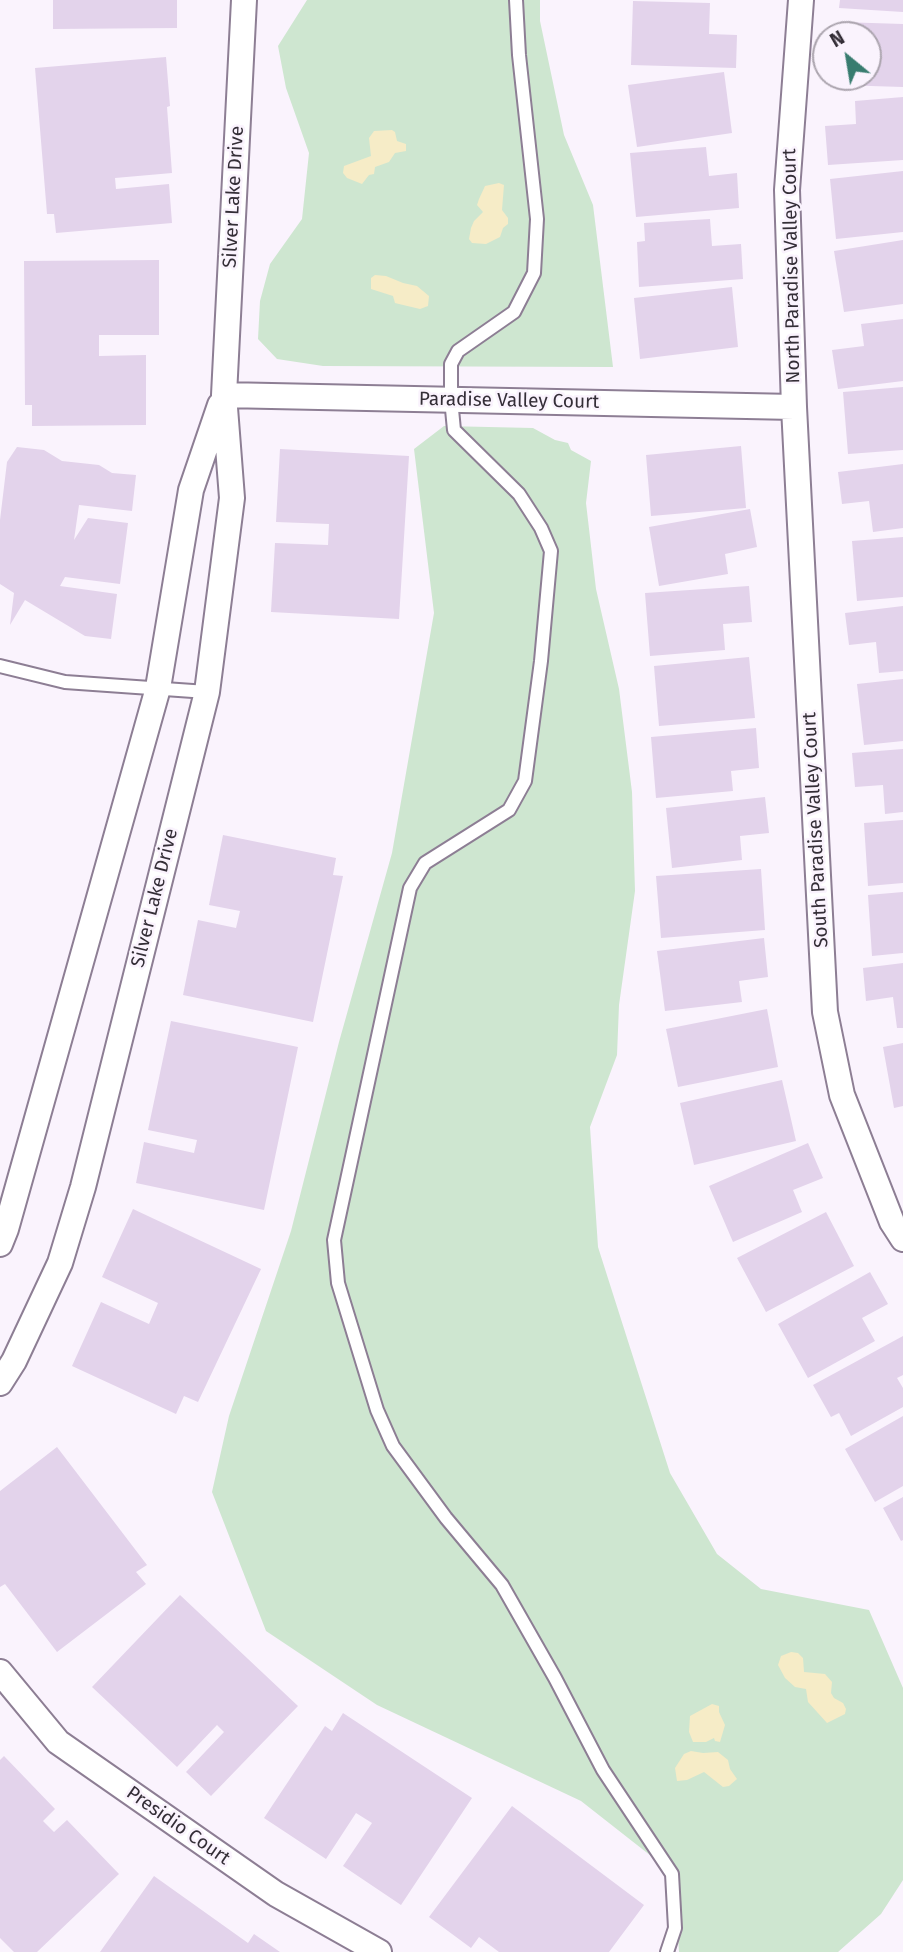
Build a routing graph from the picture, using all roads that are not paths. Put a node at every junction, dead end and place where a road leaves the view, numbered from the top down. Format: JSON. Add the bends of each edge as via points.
{"nodes":[{"id":1,"x":244,"y":0,"type":"edge"},
{"id":2,"x":516,"y":0,"type":"edge"},
{"id":3,"x":800,"y":0,"type":"edge"},
{"id":4,"x":224,"y":395,"type":"junction"},
{"id":5,"x":451,"y":399,"type":"junction"},
{"id":6,"x":794,"y":407,"type":"junction"},
{"id":7,"x":0,"y":666,"type":"edge"},
{"id":8,"x":158,"y":688,"type":"junction"},
{"id":9,"x":207,"y":692,"type":"junction"},
{"id":10,"x":903,"y":1240,"type":"edge"},
{"id":11,"x":0,"y":1244,"type":"edge"},
{"id":12,"x":0,"y":1383,"type":"edge"},
{"id":13,"x":0,"y":1672,"type":"edge"},
{"id":14,"x":379,"y":1952,"type":"edge"},
{"id":15,"x":667,"y":1952,"type":"edge"}],
"edges":[{"from":1,"to":4,"type":"street","name":"Silver Lake Drive"},
{"from":2,"to":5,"type":"lane","via":[[537,219],[534,273],[514,312],[458,351],[451,365]]},
{"from":3,"to":6,"type":"street","name":"North Paradise Valley Court","via":[[787,190]]},
{"from":4,"to":5,"type":"street","name":"Paradise Valley Court"},
{"from":4,"to":8,"type":"street","name":"Silver Lake Drive","via":[[191,490]]},
{"from":4,"to":9,"type":"street","name":"Silver Lake Drive","via":[[232,499]]},
{"from":5,"to":6,"type":"street","name":"Paradise Valley Court"},
{"from":5,"to":15,"type":"lane","via":[[454,430],[519,494],[551,551],[541,662],[525,781],[509,810],[425,863],[410,888],[334,1240],[338,1283],[377,1410],[393,1446],[502,1586],[603,1770],[672,1874],[675,1928]]},
{"from":6,"to":10,"type":"street","name":"South Paradise Valley Court","via":[[825,1012],[842,1095]]},
{"from":7,"to":8,"type":"lane","via":[[65,682]]},
{"from":8,"to":9,"type":"lane"},
{"from":8,"to":11,"type":"street","name":"Silver Lake Drive"},
{"from":9,"to":12,"type":"street","name":"Silver Lake Drive","via":[[64,1250]]},
{"from":13,"to":14,"type":"street","name":"Presidio Court","via":[[58,1742],[275,1894]]}]}
